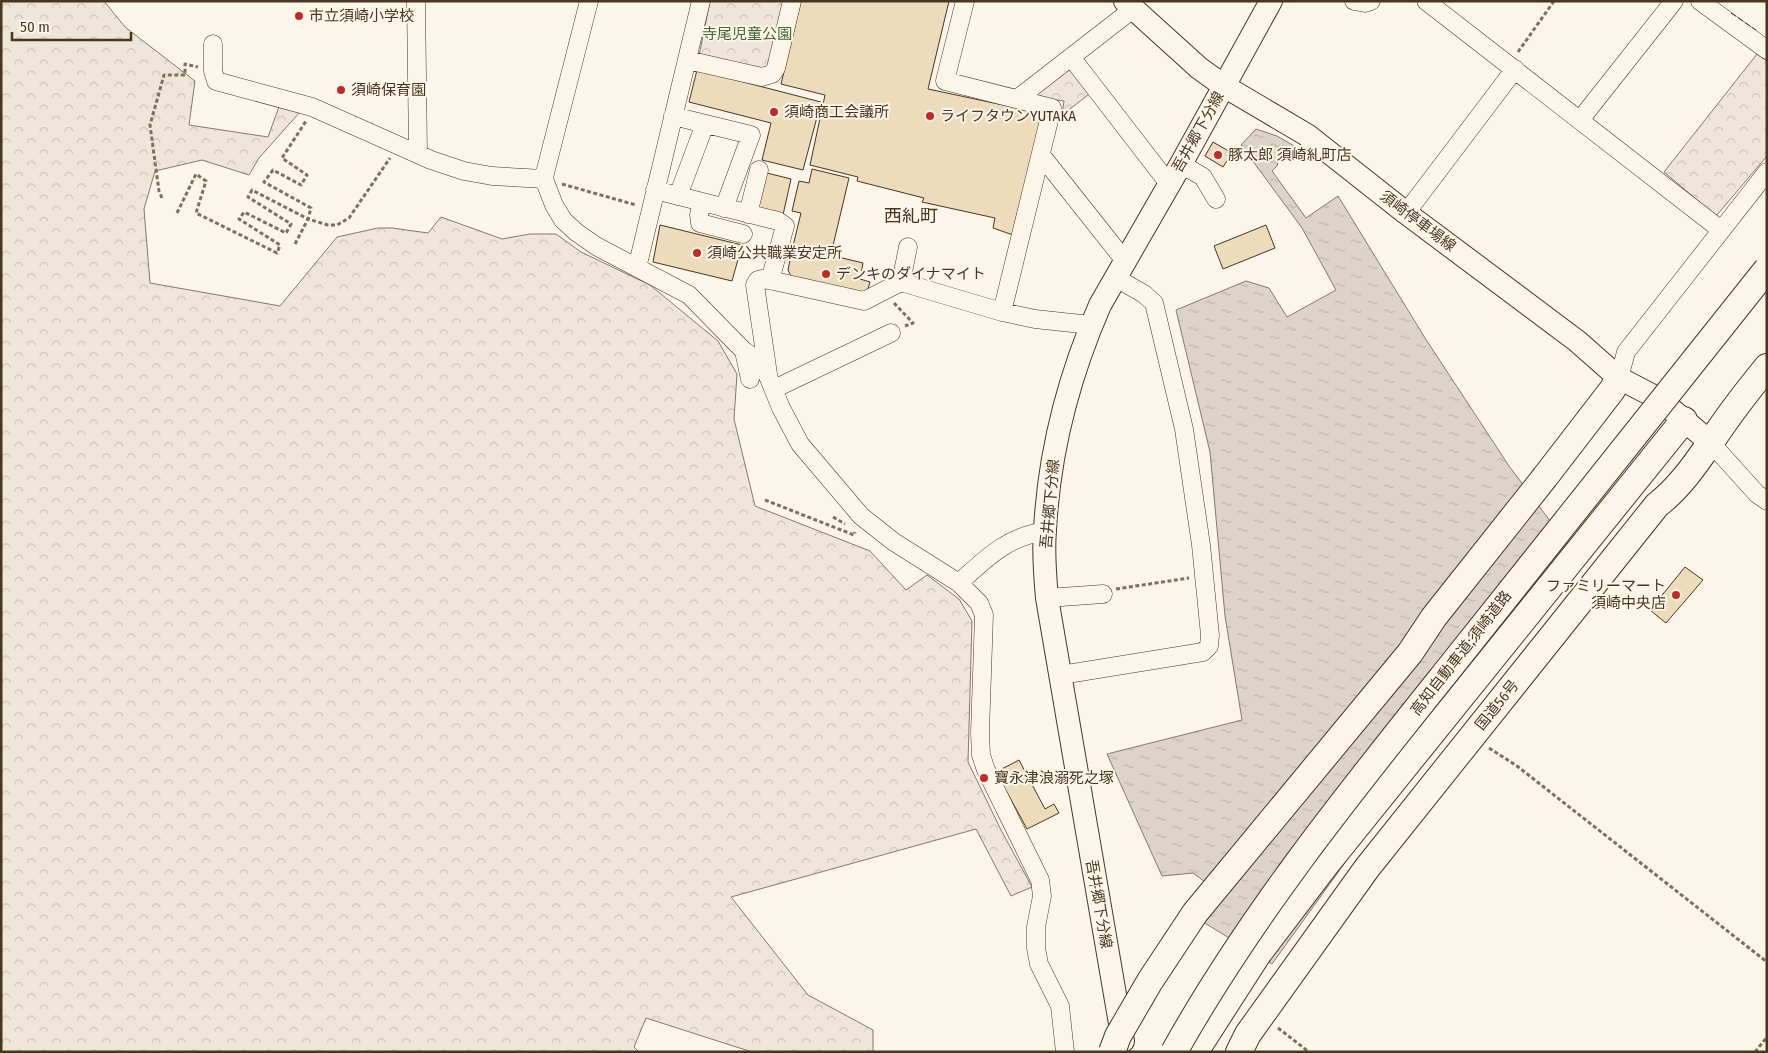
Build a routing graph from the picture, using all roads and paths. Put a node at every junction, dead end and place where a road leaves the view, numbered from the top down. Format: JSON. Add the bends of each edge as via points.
{"nodes":[{"id":1,"x":416,"y":1,"type":"edge"},
{"id":2,"x":589,"y":1,"type":"edge"},
{"id":3,"x":701,"y":1,"type":"edge"},
{"id":4,"x":792,"y":1,"type":"edge"},
{"id":5,"x":965,"y":1,"type":"edge"},
{"id":6,"x":1271,"y":1,"type":"edge"},
{"id":7,"x":1354,"y":1,"type":"edge"},
{"id":8,"x":1371,"y":1,"type":"edge"},
{"id":9,"x":1426,"y":1,"type":"edge"},
{"id":10,"x":1554,"y":1,"type":"edge"},
{"id":11,"x":1674,"y":1,"type":"edge"},
{"id":12,"x":1700,"y":1,"type":"edge"},
{"id":13,"x":1129,"y":5,"type":"edge"},
{"id":14,"x":213,"y":44,"type":"dead end"},
{"id":15,"x":1767,"y":50,"type":"edge"},
{"id":16,"x":1071,"y":58,"type":"junction"},
{"id":17,"x":687,"y":60,"type":"junction"},
{"id":18,"x":1512,"y":67,"type":"junction"},
{"id":19,"x":213,"y":71,"type":"junction"},
{"id":20,"x":1224,"y":86,"type":"junction"},
{"id":21,"x":1017,"y":99,"type":"junction"},
{"id":22,"x":673,"y":116,"type":"junction"},
{"id":23,"x":309,"y":117,"type":"dead end"},
{"id":24,"x":1580,"y":120,"type":"junction"},
{"id":25,"x":705,"y":124,"type":"junction"},
{"id":26,"x":398,"y":146,"type":"junction"},
{"id":27,"x":418,"y":153,"type":"junction"},
{"id":28,"x":1041,"y":155,"type":"junction"},
{"id":29,"x":1181,"y":164,"type":"junction"},
{"id":30,"x":759,"y":170,"type":"dead end"},
{"id":31,"x":1767,"y":172,"type":"edge"},
{"id":32,"x":544,"y":179,"type":"junction"},
{"id":33,"x":1169,"y":184,"type":"junction"},
{"id":34,"x":655,"y":190,"type":"junction"},
{"id":35,"x":678,"y":196,"type":"junction"},
{"id":36,"x":162,"y":198,"type":"dead end"},
{"id":37,"x":1216,"y":199,"type":"dead end"},
{"id":38,"x":702,"y":202,"type":"junction"},
{"id":39,"x":724,"y":208,"type":"junction"},
{"id":40,"x":651,"y":209,"type":"junction"},
{"id":41,"x":177,"y":213,"type":"dead end"},
{"id":42,"x":1406,"y":213,"type":"junction"},
{"id":43,"x":748,"y":214,"type":"junction"},
{"id":44,"x":308,"y":219,"type":"junction"},
{"id":45,"x":1721,"y":230,"type":"junction"},
{"id":46,"x":743,"y":234,"type":"dead end"},
{"id":47,"x":295,"y":244,"type":"dead end"},
{"id":48,"x":908,"y":247,"type":"dead end"},
{"id":49,"x":637,"y":268,"type":"junction"},
{"id":50,"x":1120,"y":269,"type":"junction"},
{"id":51,"x":1767,"y":269,"type":"edge"},
{"id":52,"x":774,"y":280,"type":"junction"},
{"id":53,"x":901,"y":282,"type":"junction"},
{"id":54,"x":882,"y":290,"type":"junction"},
{"id":55,"x":1002,"y":312,"type":"junction"},
{"id":56,"x":1091,"y":325,"type":"junction"},
{"id":57,"x":891,"y":333,"type":"joint"},
{"id":58,"x":744,"y":351,"type":"junction"},
{"id":59,"x":1767,"y":367,"type":"edge"},
{"id":60,"x":1619,"y":378,"type":"junction"},
{"id":61,"x":750,"y":380,"type":"dead end"},
{"id":62,"x":771,"y":383,"type":"junction"},
{"id":63,"x":1684,"y":420,"type":"junction"},
{"id":64,"x":1711,"y":443,"type":"junction"},
{"id":65,"x":765,"y":500,"type":"dead end"},
{"id":66,"x":1767,"y":501,"type":"edge"},
{"id":67,"x":833,"y":516,"type":"dead end"},
{"id":68,"x":848,"y":526,"type":"dead end"},
{"id":69,"x":855,"y":530,"type":"dead end"},
{"id":70,"x":1044,"y":532,"type":"junction"},
{"id":71,"x":1204,"y":576,"type":"junction"},
{"id":72,"x":959,"y":583,"type":"junction"},
{"id":73,"x":1102,"y":594,"type":"joint"},
{"id":74,"x":1047,"y":598,"type":"junction"},
{"id":75,"x":1061,"y":675,"type":"junction"},
{"id":76,"x":1473,"y":735,"type":"junction"},
{"id":77,"x":1767,"y":962,"type":"edge"},
{"id":78,"x":1260,"y":1018,"type":"junction"},
{"id":79,"x":1767,"y":1037,"type":"edge"},
{"id":80,"x":1065,"y":1052,"type":"edge"},
{"id":81,"x":1112,"y":1052,"type":"edge"},
{"id":82,"x":1124,"y":1052,"type":"edge"},
{"id":83,"x":1174,"y":1052,"type":"edge"},
{"id":84,"x":1195,"y":1052,"type":"edge"},
{"id":85,"x":1239,"y":1052,"type":"edge"},
{"id":86,"x":1309,"y":1052,"type":"edge"},
{"id":87,"x":1755,"y":1052,"type":"edge"}],
"edges":[{"from":1,"to":27,"type":"street"},
{"from":2,"to":32,"type":"street"},
{"from":3,"to":17,"type":"street"},
{"from":4,"to":17,"type":"street","via":[[772,74],[762,77]]},
{"from":5,"to":21,"type":"street","via":[[945,81]]},
{"from":6,"to":20,"type":"main road","name":"吾井郷下分線"},
{"from":7,"to":8,"type":"street"},
{"from":9,"to":18,"type":"street"},
{"from":10,"to":18,"type":"path"},
{"from":11,"to":24,"type":"street"},
{"from":12,"to":15,"type":"street"},
{"from":13,"to":16,"type":"street"},
{"from":13,"to":20,"type":"main road","name":"須崎停車場線","via":[[1199,68]]},
{"from":14,"to":19,"type":"street"},
{"from":16,"to":21,"type":"street"},
{"from":16,"to":33,"type":"street"},
{"from":17,"to":22,"type":"street"},
{"from":18,"to":24,"type":"street"},
{"from":18,"to":42,"type":"street"},
{"from":19,"to":26,"type":"street","via":[[216,81],[312,107]]},
{"from":19,"to":36,"type":"path","via":[[185,64],[185,75],[164,76],[150,125]]},
{"from":20,"to":29,"type":"main road","name":"吾井郷下分線"},
{"from":20,"to":42,"type":"main road","name":"須崎停車場線","via":[[1307,135]]},
{"from":21,"to":28,"type":"street","via":[[1052,108]]},
{"from":22,"to":25,"type":"street"},
{"from":22,"to":34,"type":"street"},
{"from":23,"to":44,"type":"path","via":[[282,158],[307,175],[302,185],[273,170],[264,182],[311,208]]},
{"from":24,"to":45,"type":"street"},
{"from":25,"to":35,"type":"street"},
{"from":25,"to":39,"type":"street","via":[[751,135]]},
{"from":26,"to":27,"type":"street"},
{"from":26,"to":44,"type":"path","via":[[349,218],[337,225]]},
{"from":27,"to":32,"type":"street","via":[[464,171]]},
{"from":28,"to":50,"type":"street"},
{"from":28,"to":55,"type":"street"},
{"from":29,"to":33,"type":"main road","name":"吾井郷下分線"},
{"from":29,"to":37,"type":"street","via":[[1203,177]]},
{"from":30,"to":43,"type":"street"},
{"from":31,"to":45,"type":"street"},
{"from":32,"to":40,"type":"path"},
{"from":32,"to":49,"type":"street","via":[[563,220],[596,246]]},
{"from":33,"to":50,"type":"main road","name":"吾井郷下分線"},
{"from":34,"to":35,"type":"street"},
{"from":34,"to":40,"type":"street"},
{"from":35,"to":38,"type":"street"},
{"from":38,"to":39,"type":"street"},
{"from":38,"to":46,"type":"street","via":[[700,223]]},
{"from":39,"to":43,"type":"street"},
{"from":40,"to":49,"type":"street"},
{"from":41,"to":44,"type":"path","via":[[196,174],[206,181],[196,213],[277,253],[280,245],[239,219],[244,212],[286,233],[291,224],[248,196],[252,190]]},
{"from":42,"to":60,"type":"main road","name":"須崎停車場線","via":[[1576,341]]},
{"from":43,"to":52,"type":"street","via":[[778,221],[784,226],[772,273]]},
{"from":44,"to":47,"type":"path"},
{"from":45,"to":60,"type":"street","via":[[1626,352]]},
{"from":48,"to":53,"type":"street"},
{"from":49,"to":58,"type":"street","via":[[689,296]]},
{"from":50,"to":56,"type":"main road","name":"吾井郷下分線"},
{"from":50,"to":71,"type":"street","via":[[1154,303],[1184,429]]},
{"from":51,"to":83,"type":"highway","name":"高知自動車道;須崎道路","bridge":true,"via":[[1372,765],[1285,880]]},
{"from":52,"to":54,"type":"street","via":[[864,301]]},
{"from":52,"to":62,"type":"street","via":[[758,280],[755,286]]},
{"from":53,"to":54,"type":"street"},
{"from":53,"to":55,"type":"street"},
{"from":54,"to":57,"type":"path","via":[[913,323]]},
{"from":55,"to":56,"type":"street"},
{"from":56,"to":70,"type":"main road","name":"吾井郷下分線","via":[[1058,433]]},
{"from":57,"to":62,"type":"street"},
{"from":58,"to":61,"type":"street"},
{"from":58,"to":62,"type":"street","via":[[757,360]]},
{"from":59,"to":64,"type":"highway","name":"国道56号"},
{"from":60,"to":63,"type":"main road","name":"須崎停車場線","via":[[1659,399]]},
{"from":60,"to":81,"type":"highway","bridge":true,"via":[[1434,617],[1410,653],[1195,914],[1150,981]]},
{"from":62,"to":72,"type":"street","via":[[796,446],[861,516],[894,542]]},
{"from":63,"to":64,"type":"main road","name":"須崎停車場線"},
{"from":63,"to":84,"type":"highway","via":[[1328,862],[1258,954]]},
{"from":64,"to":66,"type":"street"},
{"from":64,"to":76,"type":"highway","name":"国道56号"},
{"from":65,"to":69,"type":"path","via":[[854,535]]},
{"from":67,"to":68,"type":"path"},
{"from":70,"to":72,"type":"street","via":[[1012,541],[985,559]]},
{"from":70,"to":74,"type":"main road","name":"吾井郷下分線"},
{"from":71,"to":73,"type":"path","via":[[1126,586]]},
{"from":71,"to":75,"type":"street","via":[[1210,635],[1209,646],[1203,652]]},
{"from":72,"to":80,"type":"street","via":[[979,603],[984,615],[981,755],[1040,880],[1042,896],[1036,948],[1039,964],[1060,1006]]},
{"from":73,"to":74,"type":"street"},
{"from":74,"to":75,"type":"main road","name":"吾井郷下分線"},
{"from":75,"to":82,"type":"main road","name":"吾井郷下分線"},
{"from":76,"to":77,"type":"path"},
{"from":76,"to":78,"type":"highway","name":"国道56号","via":[[1367,868]]},
{"from":78,"to":85,"type":"highway","name":"国道56号"},
{"from":78,"to":86,"type":"path"},
{"from":79,"to":87,"type":"path"}]}
